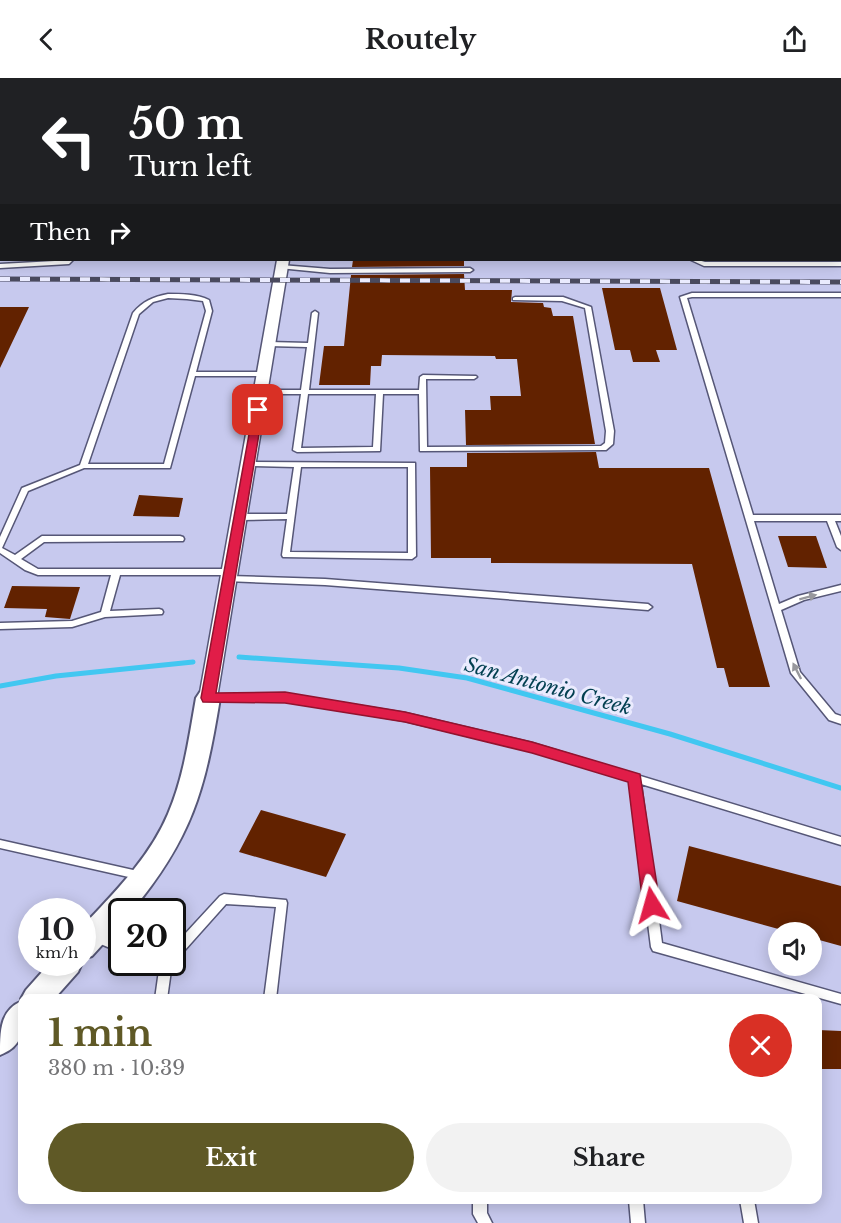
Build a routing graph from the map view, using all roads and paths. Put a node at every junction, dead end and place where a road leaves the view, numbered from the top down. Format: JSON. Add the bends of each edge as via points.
{"nodes":[{"id":1,"x":70,"y":261,"type":"edge"},
{"id":2,"x":313,"y":261,"type":"edge"},
{"id":3,"x":696,"y":261,"type":"edge"},
{"id":4,"x":282,"y":263,"type":"edge"},
{"id":5,"x":841,"y":264,"type":"edge"},
{"id":6,"x":0,"y":266,"type":"edge"},
{"id":7,"x":311,"y":270,"type":"junction"},
{"id":8,"x":470,"y":270,"type":"dead end"},
{"id":9,"x":841,"y":295,"type":"edge"},
{"id":10,"x":515,"y":299,"type":"dead end"},
{"id":11,"x":315,"y":314,"type":"dead end"},
{"id":12,"x":269,"y":344,"type":"junction"},
{"id":13,"x":311,"y":345,"type":"junction"},
{"id":14,"x":192,"y":374,"type":"junction"},
{"id":15,"x":264,"y":374,"type":"junction"},
{"id":16,"x":474,"y":377,"type":"dead end"},
{"id":17,"x":306,"y":391,"type":"junction"},
{"id":18,"x":261,"y":392,"type":"junction"},
{"id":19,"x":380,"y":392,"type":"junction"},
{"id":20,"x":422,"y":392,"type":"junction"},
{"id":21,"x":249,"y":464,"type":"junction"},
{"id":22,"x":298,"y":465,"type":"junction"},
{"id":23,"x":83,"y":466,"type":"junction"},
{"id":24,"x":292,"y":516,"type":"junction"},
{"id":25,"x":239,"y":517,"type":"junction"},
{"id":26,"x":830,"y":518,"type":"junction"},
{"id":27,"x":841,"y":518,"type":"edge"},
{"id":28,"x":749,"y":519,"type":"junction"},
{"id":29,"x":180,"y":540,"type":"dead end"},
{"id":30,"x":0,"y":548,"type":"edge"},
{"id":31,"x":841,"y":548,"type":"edge"},
{"id":32,"x":17,"y":558,"type":"junction"},
{"id":33,"x":116,"y":573,"type":"junction"},
{"id":34,"x":229,"y":576,"type":"junction"},
{"id":35,"x":841,"y":588,"type":"edge"},
{"id":36,"x":648,"y":607,"type":"dead end"},
{"id":37,"x":777,"y":608,"type":"junction"},
{"id":38,"x":159,"y":612,"type":"dead end"},
{"id":39,"x":105,"y":614,"type":"junction"},
{"id":40,"x":0,"y":626,"type":"edge"},
{"id":41,"x":208,"y":698,"type":"junction"},
{"id":42,"x":841,"y":720,"type":"edge"},
{"id":43,"x":635,"y":778,"type":"junction"},
{"id":44,"x":841,"y":841,"type":"edge"},
{"id":45,"x":0,"y":844,"type":"edge"},
{"id":46,"x":144,"y":877,"type":"junction"},
{"id":47,"x":96,"y":932,"type":"edge"},
{"id":48,"x":186,"y":941,"type":"edge"},
{"id":49,"x":56,"y":976,"type":"edge"},
{"id":50,"x":164,"y":976,"type":"edge"},
{"id":51,"x":40,"y":994,"type":"edge"},
{"id":52,"x":162,"y":994,"type":"edge"},
{"id":53,"x":271,"y":994,"type":"edge"},
{"id":54,"x":841,"y":999,"type":"edge"},
{"id":55,"x":18,"y":1019,"type":"edge"},
{"id":56,"x":0,"y":1041,"type":"edge"},
{"id":57,"x":480,"y":1204,"type":"edge"},
{"id":58,"x":636,"y":1204,"type":"edge"},
{"id":59,"x":748,"y":1204,"type":"edge"},
{"id":60,"x":485,"y":1223,"type":"edge"},
{"id":61,"x":638,"y":1223,"type":"edge"},
{"id":62,"x":751,"y":1223,"type":"edge"}],
"edges":[{"from":1,"to":6,"type":"lane"},
{"from":2,"to":7,"type":"lane"},
{"from":3,"to":5,"type":"lane"},
{"from":4,"to":7,"type":"lane"},
{"from":4,"to":12,"type":"street"},
{"from":7,"to":8,"type":"lane"},
{"from":9,"to":28,"type":"lane","via":[[683,297]]},
{"from":10,"to":20,"type":"lane","via":[[563,298],[588,307],[609,444],[423,449]]},
{"from":11,"to":13,"type":"lane"},
{"from":12,"to":13,"type":"lane"},
{"from":12,"to":15,"type":"street"},
{"from":13,"to":17,"type":"lane"},
{"from":14,"to":15,"type":"lane"},
{"from":14,"to":23,"type":"lane","via":[[167,466]]},
{"from":14,"to":23,"type":"lane","via":[[209,311],[206,300],[160,296],[145,302],[136,313]]},
{"from":15,"to":18,"type":"street"},
{"from":16,"to":20,"type":"lane","via":[[423,377]]},
{"from":17,"to":18,"type":"lane"},
{"from":17,"to":19,"type":"lane"},
{"from":17,"to":19,"type":"lane","via":[[297,450],[377,449]]},
{"from":18,"to":21,"type":"street"},
{"from":19,"to":20,"type":"lane"},
{"from":21,"to":22,"type":"lane"},
{"from":21,"to":25,"type":"street"},
{"from":22,"to":24,"type":"lane"},
{"from":22,"to":24,"type":"lane","via":[[412,465],[412,556],[286,555]]},
{"from":23,"to":30,"type":"lane","via":[[25,490]]},
{"from":24,"to":25,"type":"lane"},
{"from":25,"to":34,"type":"street"},
{"from":26,"to":27,"type":"lane"},
{"from":26,"to":28,"type":"lane"},
{"from":26,"to":31,"type":"lane"},
{"from":28,"to":37,"type":"lane"},
{"from":29,"to":32,"type":"lane","via":[[42,539]]},
{"from":30,"to":32,"type":"lane"},
{"from":32,"to":33,"type":"lane","via":[[38,572]]},
{"from":33,"to":34,"type":"lane"},
{"from":33,"to":39,"type":"lane"},
{"from":34,"to":36,"type":"lane"},
{"from":34,"to":41,"type":"street"},
{"from":37,"to":35,"type":"lane","one_way":true},
{"from":42,"to":37,"type":"lane","one_way":true,"via":[[832,717],[796,673]]},
{"from":38,"to":39,"type":"lane"},
{"from":39,"to":40,"type":"lane","via":[[72,624]]},
{"from":41,"to":43,"type":"lane","via":[[285,697],[405,717],[532,747]]},
{"from":41,"to":46,"type":"street","via":[[197,759],[176,825]]},
{"from":43,"to":44,"type":"lane"},
{"from":43,"to":54,"type":"lane","via":[[657,947]]},
{"from":45,"to":46,"type":"lane"},
{"from":46,"to":47,"type":"street"},
{"from":48,"to":53,"type":"lane","via":[[224,899],[282,903]]},
{"from":49,"to":51,"type":"street"},
{"from":50,"to":52,"type":"lane"},
{"from":55,"to":56,"type":"street"},
{"from":57,"to":60,"type":"lane"},
{"from":58,"to":61,"type":"lane"},
{"from":59,"to":62,"type":"lane"}]}
